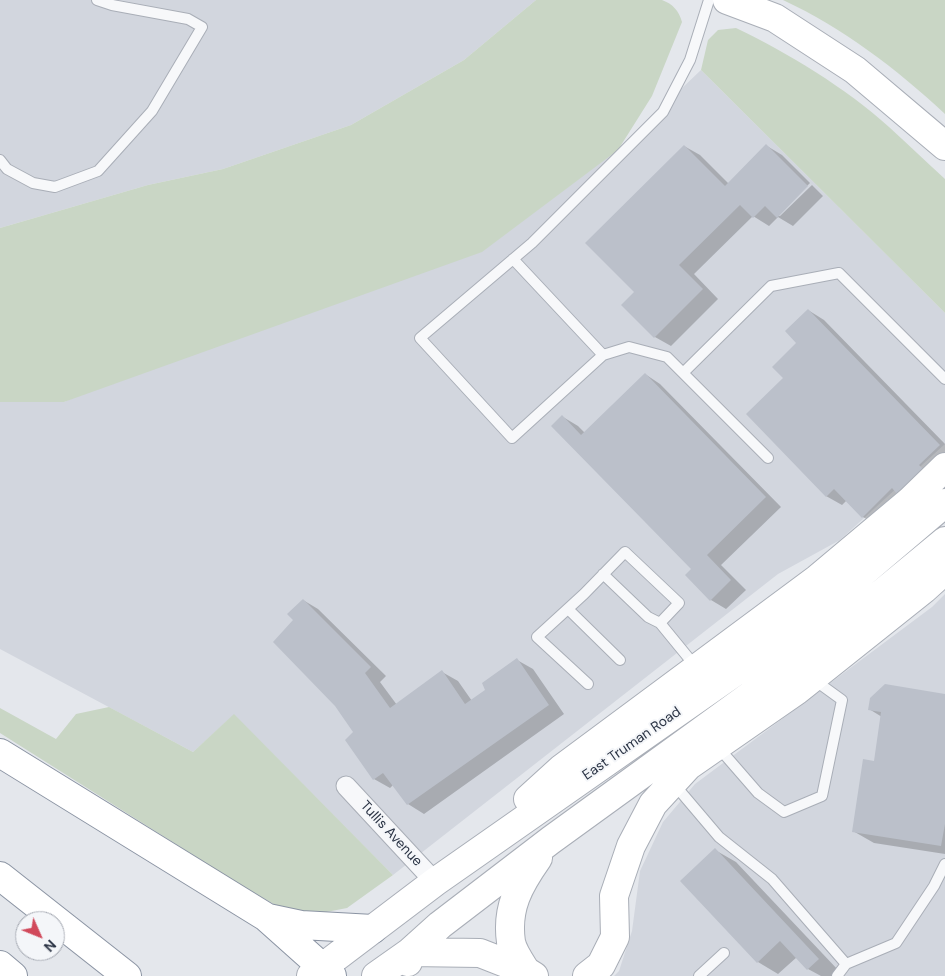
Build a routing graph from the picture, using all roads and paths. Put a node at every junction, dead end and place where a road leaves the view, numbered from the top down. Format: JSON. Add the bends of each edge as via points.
{"nodes":[{"id":1,"x":97,"y":0,"type":"edge"},
{"id":2,"x":709,"y":0,"type":"edge"},
{"id":3,"x":727,"y":0,"type":"edge"},
{"id":4,"x":945,"y":146,"type":"edge"},
{"id":5,"x":0,"y":160,"type":"edge"},
{"id":6,"x":513,"y":259,"type":"junction"},
{"id":7,"x":602,"y":355,"type":"junction"},
{"id":8,"x":683,"y":373,"type":"junction"},
{"id":9,"x":945,"y":380,"type":"edge"},
{"id":10,"x":768,"y":458,"type":"dead end"},
{"id":11,"x":945,"y":467,"type":"edge"},
{"id":12,"x":945,"y":503,"type":"edge"},
{"id":13,"x":945,"y":541,"type":"edge"},
{"id":14,"x":945,"y":570,"type":"edge"},
{"id":15,"x":603,"y":574,"type":"junction"},
{"id":16,"x":568,"y":609,"type":"junction"},
{"id":17,"x":660,"y":623,"type":"junction"},
{"id":18,"x":620,"y":660,"type":"dead end"},
{"id":19,"x":697,"y":668,"type":"junction"},
{"id":20,"x":812,"y":678,"type":"junction"},
{"id":21,"x":588,"y":684,"type":"dead end"},
{"id":22,"x":717,"y":746,"type":"junction"},
{"id":23,"x":0,"y":752,"type":"edge"},
{"id":24,"x":673,"y":783,"type":"junction"},
{"id":25,"x":346,"y":786,"type":"dead end"},
{"id":26,"x":551,"y":840,"type":"junction"},
{"id":27,"x":945,"y":864,"type":"edge"},
{"id":28,"x":0,"y":876,"type":"edge"},
{"id":29,"x":435,"y":882,"type":"junction"},
{"id":30,"x":266,"y":917,"type":"junction"},
{"id":31,"x":373,"y":929,"type":"junction"},
{"id":32,"x":724,"y":952,"type":"dead end"},
{"id":33,"x":408,"y":964,"type":"edge"},
{"id":34,"x":846,"y":964,"type":"junction"},
{"id":35,"x":0,"y":965,"type":"edge"},
{"id":36,"x":598,"y":970,"type":"edge"},
{"id":37,"x":322,"y":973,"type":"edge"},
{"id":38,"x":530,"y":973,"type":"edge"},
{"id":39,"x":13,"y":976,"type":"edge"},
{"id":40,"x":127,"y":976,"type":"edge"},
{"id":41,"x":376,"y":976,"type":"edge"},
{"id":42,"x":699,"y":976,"type":"edge"},
{"id":43,"x":837,"y":976,"type":"edge"}],
"edges":[{"from":1,"to":5,"type":"lane","via":[[188,19],[202,27],[152,111],[98,171],[55,186],[33,183],[8,170]]},
{"from":2,"to":6,"type":"lane","via":[[690,60],[663,112]]},
{"from":3,"to":4,"type":"main road","via":[[775,18],[855,70]]},
{"from":6,"to":7,"type":"lane"},
{"from":6,"to":7,"type":"lane","via":[[420,338],[512,438]]},
{"from":7,"to":8,"type":"lane","via":[[629,347],[667,357]]},
{"from":8,"to":9,"type":"lane","via":[[771,286],[839,273]]},
{"from":8,"to":10,"type":"lane"},
{"from":11,"to":19,"type":"main road","via":[[910,501],[817,579]]},
{"from":12,"to":29,"type":"main road","name":"East Truman Road","via":[[795,630]]},
{"from":13,"to":26,"type":"main road","name":"East Truman Road","via":[[813,650]]},
{"from":14,"to":20,"type":"main road"},
{"from":15,"to":16,"type":"lane"},
{"from":15,"to":17,"type":"lane","via":[[648,617]]},
{"from":15,"to":17,"type":"lane","via":[[625,552],[679,603]]},
{"from":16,"to":18,"type":"lane"},
{"from":16,"to":21,"type":"lane","via":[[537,636]]},
{"from":17,"to":19,"type":"lane"},
{"from":19,"to":29,"type":"main road","via":[[561,769]]},
{"from":20,"to":22,"type":"main road"},
{"from":20,"to":22,"type":"lane","via":[[842,700],[822,796],[784,812],[758,793]]},
{"from":22,"to":24,"type":"main road","via":[[688,766]]},
{"from":23,"to":30,"type":"main road"},
{"from":24,"to":34,"type":"lane","via":[[719,837],[772,879]]},
{"from":24,"to":36,"type":"main road","via":[[653,804],[631,846],[614,896],[615,937]]},
{"from":25,"to":29,"type":"street","name":"Tullis Avenue"},
{"from":26,"to":33,"type":"main road","name":"East Truman Road","via":[[440,925]]},
{"from":26,"to":38,"type":"main road","via":[[524,877],[512,905],[511,944]]},
{"from":27,"to":34,"type":"lane","via":[[896,943]]},
{"from":28,"to":40,"type":"main road"},
{"from":29,"to":31,"type":"main road","name":"East Truman Road"},
{"from":30,"to":31,"type":"main road","via":[[301,925]]},
{"from":30,"to":37,"type":"main road"},
{"from":31,"to":37,"type":"main road","name":"East Truman Road"},
{"from":32,"to":42,"type":"lane"},
{"from":33,"to":38,"type":"main road","via":[[480,953]]},
{"from":33,"to":41,"type":"main road","name":"East Truman Road"},
{"from":34,"to":43,"type":"lane"},
{"from":35,"to":39,"type":"main road"}]}
